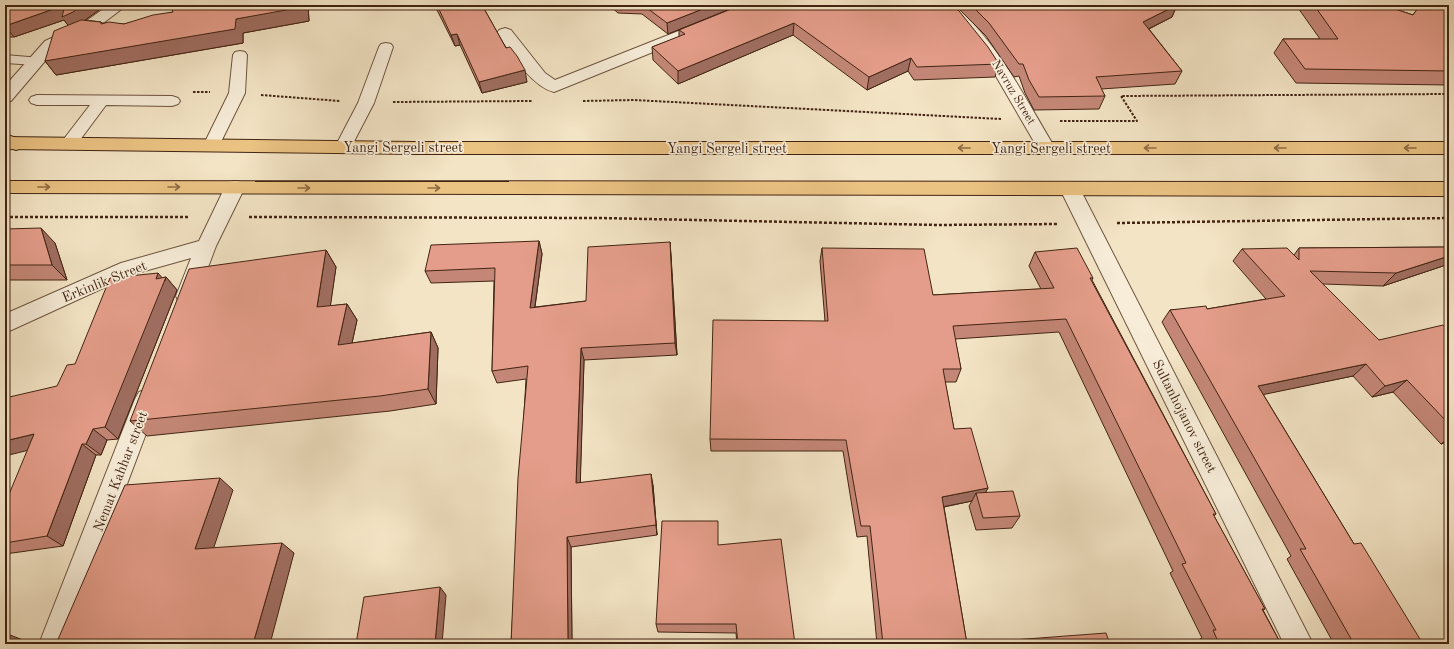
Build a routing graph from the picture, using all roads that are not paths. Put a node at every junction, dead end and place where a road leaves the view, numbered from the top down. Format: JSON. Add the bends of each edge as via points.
{"nodes":[{"id":1,"x":119,"y":5,"type":"edge"},
{"id":2,"x":757,"y":5,"type":"edge"},
{"id":3,"x":945,"y":5,"type":"edge"},
{"id":4,"x":88,"y":27,"type":"junction"},
{"id":5,"x":110,"y":29,"type":"edge"},
{"id":6,"x":505,"y":34,"type":"dead end"},
{"id":7,"x":386,"y":47,"type":"dead end"},
{"id":8,"x":240,"y":56,"type":"dead end"},
{"id":9,"x":5,"y":59,"type":"edge"},
{"id":10,"x":36,"y":62,"type":"junction"},
{"id":11,"x":5,"y":97,"type":"edge"},
{"id":12,"x":37,"y":100,"type":"dead end"},
{"id":13,"x":102,"y":100,"type":"junction"},
{"id":14,"x":172,"y":101,"type":"dead end"},
{"id":15,"x":9,"y":142,"type":"edge"},
{"id":16,"x":68,"y":144,"type":"junction"},
{"id":17,"x":211,"y":146,"type":"junction"},
{"id":18,"x":343,"y":147,"type":"junction"},
{"id":19,"x":1046,"y":148,"type":"junction"},
{"id":20,"x":1449,"y":148,"type":"edge"},
{"id":21,"x":235,"y":187,"type":"junction"},
{"id":22,"x":5,"y":188,"type":"edge"},
{"id":23,"x":1070,"y":188,"type":"junction"},
{"id":24,"x":1449,"y":188,"type":"edge"},
{"id":25,"x":206,"y":246,"type":"junction"},
{"id":26,"x":181,"y":312,"type":"edge"},
{"id":27,"x":5,"y":324,"type":"edge"},
{"id":28,"x":155,"y":379,"type":"edge"},
{"id":29,"x":53,"y":644,"type":"edge"},
{"id":30,"x":1299,"y":644,"type":"edge"}],
"edges":[{"from":1,"to":4,"type":"street"},
{"from":2,"to":6,"type":"street","via":[[554,87],[539,77]]},
{"from":3,"to":19,"type":"street","name":"Navruz Street","via":[[962,20],[993,57]]},
{"from":4,"to":5,"type":"street"},
{"from":4,"to":10,"type":"street","via":[[51,44]]},
{"from":7,"to":18,"type":"lane","via":[[366,102]]},
{"from":8,"to":17,"type":"lane","via":[[236,93]]},
{"from":9,"to":10,"type":"lane"},
{"from":10,"to":11,"type":"street"},
{"from":12,"to":13,"type":"lane"},
{"from":13,"to":14,"type":"lane"},
{"from":13,"to":16,"type":"lane"},
{"from":15,"to":16,"type":"main road","name":"Yangi Sergeli street"},
{"from":16,"to":17,"type":"main road","name":"Yangi Sergeli street"},
{"from":17,"to":18,"type":"main road","name":"Yangi Sergeli street"},
{"from":19,"to":18,"type":"main road","name":"Yangi Sergeli street","one_way":true},
{"from":20,"to":19,"type":"main road","name":"Yangi Sergeli street","one_way":true},
{"from":22,"to":21,"type":"main road","one_way":true},
{"from":21,"to":23,"type":"main road","one_way":true},
{"from":21,"to":25,"type":"street"},
{"from":23,"to":24,"type":"main road"},
{"from":23,"to":30,"type":"street","name":"Sultanhojanov street"},
{"from":25,"to":26,"type":"street"},
{"from":25,"to":27,"type":"street","name":"Erkinlik Street","via":[[128,268]]},
{"from":28,"to":29,"type":"street","name":"Nemat Kahhar street"}]}
